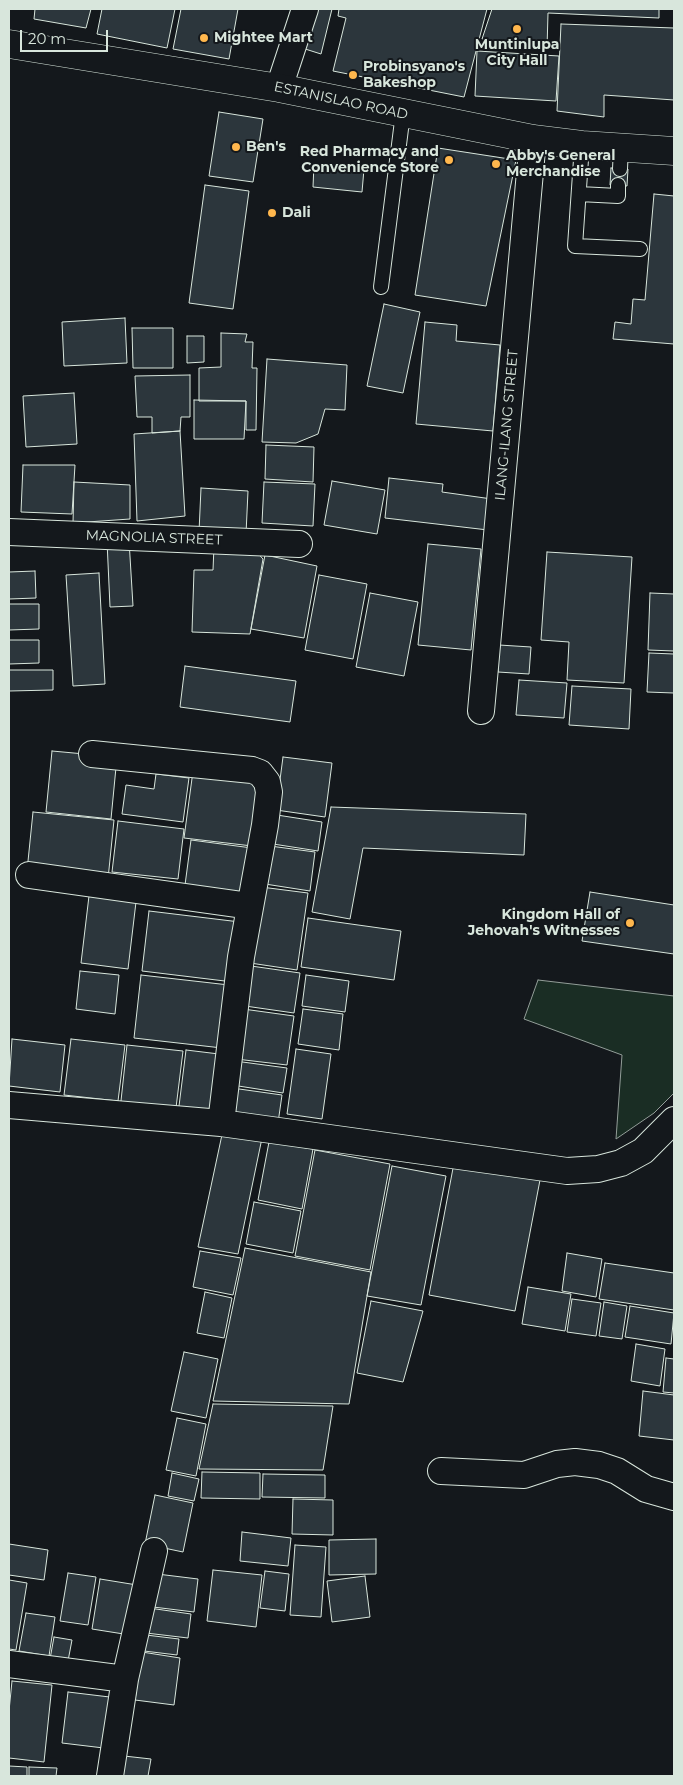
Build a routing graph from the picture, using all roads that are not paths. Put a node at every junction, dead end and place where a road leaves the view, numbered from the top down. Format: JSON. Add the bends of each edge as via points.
{"nodes":[{"id":1,"x":305,"y":9,"type":"edge"},
{"id":2,"x":9,"y":44,"type":"edge"},
{"id":3,"x":279,"y":88,"type":"junction"},
{"id":4,"x":402,"y":113,"type":"junction"},
{"id":5,"x":533,"y":139,"type":"junction"},
{"id":6,"x":582,"y":146,"type":"junction"},
{"id":7,"x":674,"y":151,"type":"edge"},
{"id":8,"x":618,"y":185,"type":"dead end"},
{"id":9,"x":579,"y":194,"type":"junction"},
{"id":10,"x":640,"y":249,"type":"dead end"},
{"id":11,"x":381,"y":287,"type":"dead end"},
{"id":12,"x":9,"y":532,"type":"edge"},
{"id":13,"x":299,"y":544,"type":"dead end"},
{"id":14,"x":481,"y":711,"type":"dead end"},
{"id":15,"x":92,"y":754,"type":"dead end"},
{"id":16,"x":29,"y":875,"type":"dead end"},
{"id":17,"x":250,"y":906,"type":"junction"},
{"id":18,"x":9,"y":1105,"type":"edge"},
{"id":19,"x":674,"y":1120,"type":"edge"},
{"id":20,"x":221,"y":1123,"type":"junction"},
{"id":21,"x":441,"y":1471,"type":"dead end"},
{"id":22,"x":674,"y":1497,"type":"edge"},
{"id":23,"x":154,"y":1551,"type":"dead end"},
{"id":24,"x":9,"y":1664,"type":"edge"},
{"id":25,"x":125,"y":1679,"type":"junction"},
{"id":26,"x":110,"y":1776,"type":"edge"}],
"edges":[{"from":1,"to":3,"type":"street"},
{"from":2,"to":3,"type":"street","name":"ESTANISLAO ROAD"},
{"from":3,"to":4,"type":"street","name":"ESTANISLAO ROAD"},
{"from":4,"to":5,"type":"street","name":"ESTANISLAO ROAD"},
{"from":4,"to":11,"type":"lane"},
{"from":5,"to":6,"type":"street","name":"ESTANISLAO ROAD"},
{"from":5,"to":14,"type":"street","name":"ILANG-ILANG STREET"},
{"from":6,"to":7,"type":"street","name":"ESTANISLAO ROAD","via":[[620,158]]},
{"from":6,"to":9,"type":"lane"},
{"from":8,"to":9,"type":"lane","via":[[618,196]]},
{"from":9,"to":10,"type":"lane","via":[[575,246]]},
{"from":12,"to":13,"type":"street","name":"MAGNOLIA STREET"},
{"from":15,"to":17,"type":"street","via":[[260,773],[267,782],[268,792]]},
{"from":16,"to":17,"type":"street"},
{"from":17,"to":20,"type":"street"},
{"from":18,"to":20,"type":"street"},
{"from":19,"to":20,"type":"street","via":[[643,1151],[621,1163],[598,1169],[567,1171]]},
{"from":21,"to":22,"type":"street","via":[[524,1475],[557,1464],[575,1462],[618,1471],[646,1488]]},
{"from":23,"to":25,"type":"street"},
{"from":24,"to":25,"type":"street"},
{"from":25,"to":26,"type":"street"}]}
